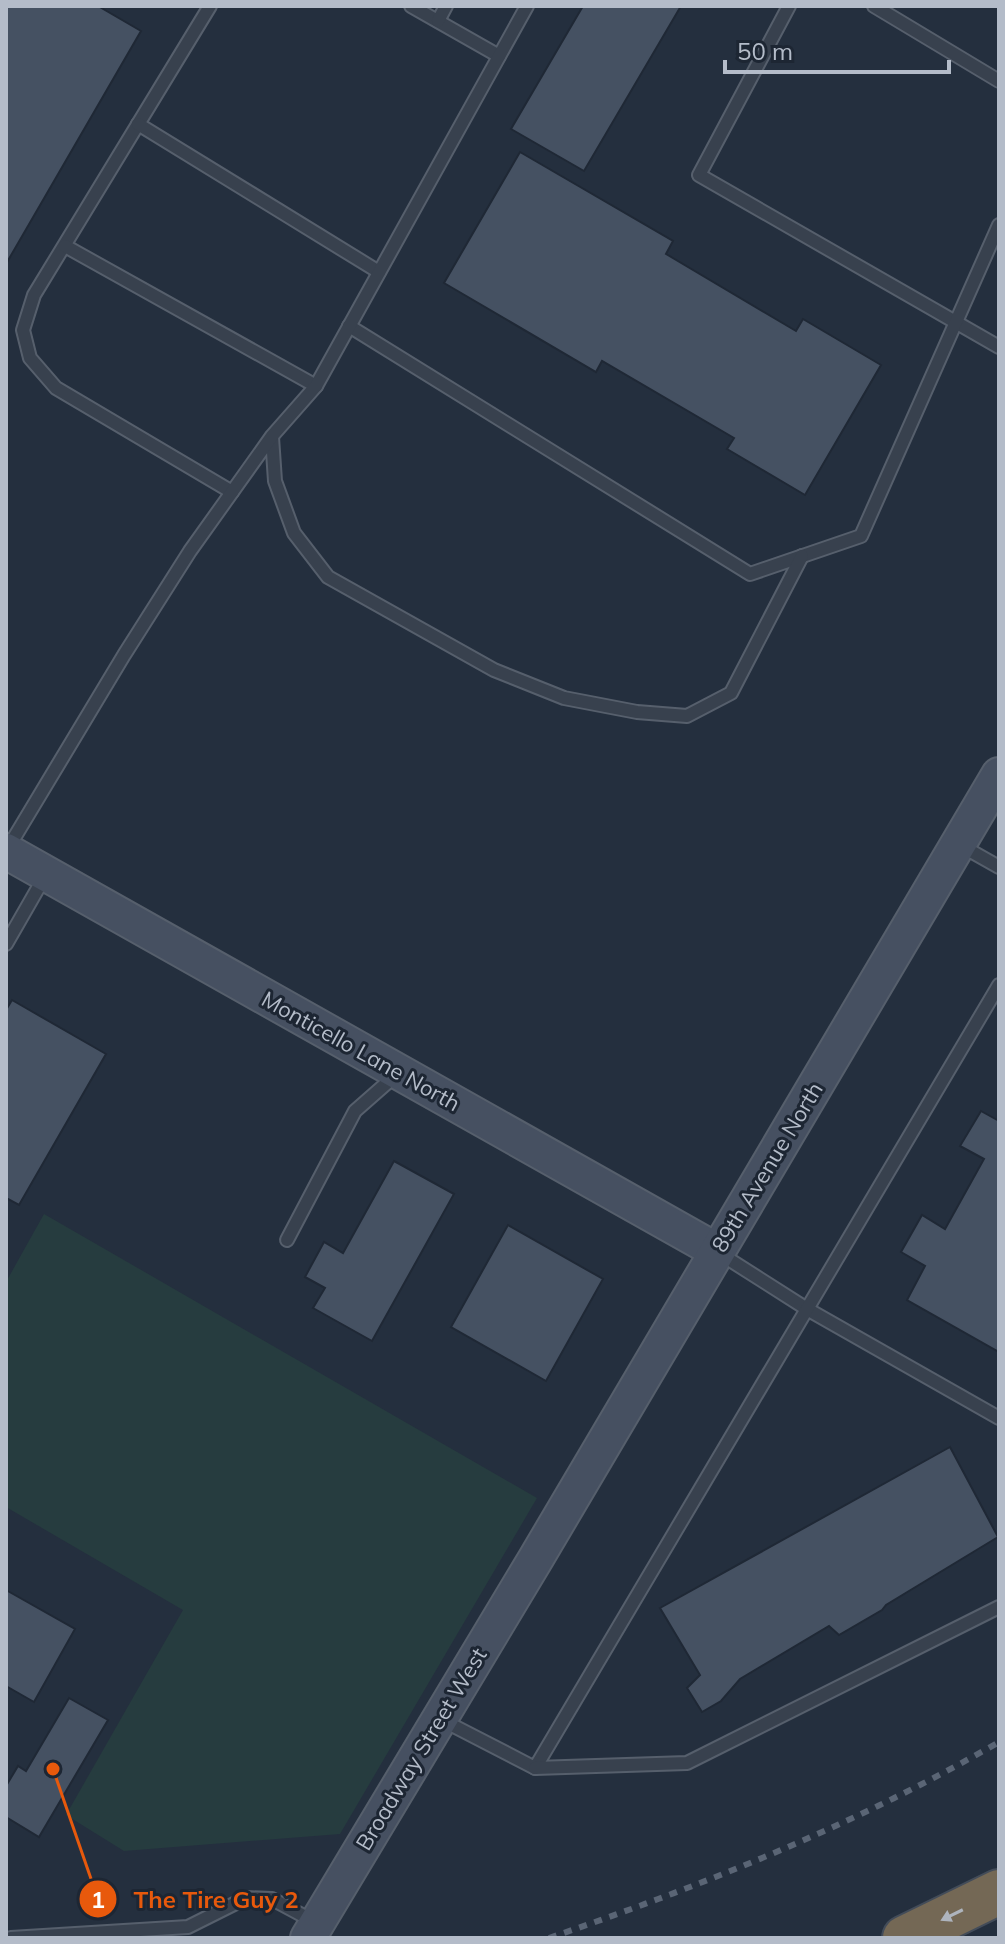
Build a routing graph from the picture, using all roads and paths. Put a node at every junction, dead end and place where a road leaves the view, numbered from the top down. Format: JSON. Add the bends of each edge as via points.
{"nodes":[{"id":1,"x":210,"y":6,"type":"edge"},
{"id":2,"x":411,"y":6,"type":"edge"},
{"id":3,"x":446,"y":6,"type":"edge"},
{"id":4,"x":527,"y":6,"type":"edge"},
{"id":5,"x":789,"y":6,"type":"edge"},
{"id":6,"x":874,"y":6,"type":"edge"},
{"id":7,"x":438,"y":21,"type":"junction"},
{"id":8,"x":499,"y":56,"type":"junction"},
{"id":9,"x":999,"y":81,"type":"edge"},
{"id":10,"x":138,"y":124,"type":"junction"},
{"id":11,"x":999,"y":225,"type":"edge"},
{"id":12,"x":65,"y":246,"type":"junction"},
{"id":13,"x":379,"y":272,"type":"junction"},
{"id":14,"x":956,"y":323,"type":"junction"},
{"id":15,"x":349,"y":326,"type":"junction"},
{"id":16,"x":999,"y":347,"type":"edge"},
{"id":17,"x":316,"y":386,"type":"junction"},
{"id":18,"x":272,"y":436,"type":"junction"},
{"id":19,"x":232,"y":492,"type":"junction"},
{"id":20,"x":802,"y":556,"type":"junction"},
{"id":21,"x":999,"y":775,"type":"edge"},
{"id":22,"x":959,"y":844,"type":"junction"},
{"id":23,"x":6,"y":851,"type":"edge"},
{"id":24,"x":999,"y":867,"type":"edge"},
{"id":25,"x":47,"y":874,"type":"junction"},
{"id":26,"x":6,"y":944,"type":"edge"},
{"id":27,"x":999,"y":985,"type":"edge"},
{"id":28,"x":398,"y":1072,"type":"junction"},
{"id":29,"x":287,"y":1240,"type":"dead end"},
{"id":30,"x":717,"y":1251,"type":"junction"},
{"id":31,"x":807,"y":1309,"type":"junction"},
{"id":32,"x":999,"y":1418,"type":"edge"},
{"id":33,"x":535,"y":1560,"type":"joint"},
{"id":34,"x":999,"y":1607,"type":"edge"},
{"id":35,"x":440,"y":1718,"type":"junction"},
{"id":36,"x":535,"y":1768,"type":"junction"},
{"id":37,"x":999,"y":1892,"type":"edge"},
{"id":38,"x":313,"y":1931,"type":"edge"},
{"id":39,"x":11,"y":1938,"type":"edge"},
{"id":40,"x":905,"y":1938,"type":"edge"}],
"edges":[{"from":1,"to":10,"type":"lane"},
{"from":2,"to":7,"type":"lane"},
{"from":3,"to":7,"type":"lane"},
{"from":4,"to":8,"type":"lane"},
{"from":5,"to":14,"type":"lane","via":[[699,175]]},
{"from":6,"to":9,"type":"lane"},
{"from":7,"to":8,"type":"lane"},
{"from":8,"to":13,"type":"lane"},
{"from":10,"to":12,"type":"lane"},
{"from":10,"to":13,"type":"lane"},
{"from":11,"to":14,"type":"lane"},
{"from":12,"to":17,"type":"lane"},
{"from":12,"to":19,"type":"lane","via":[[34,295],[23,330],[30,358],[56,388]]},
{"from":13,"to":15,"type":"lane"},
{"from":14,"to":16,"type":"lane"},
{"from":14,"to":20,"type":"lane","via":[[861,536]]},
{"from":15,"to":17,"type":"lane"},
{"from":15,"to":20,"type":"lane","via":[[750,574]]},
{"from":17,"to":18,"type":"lane"},
{"from":18,"to":19,"type":"lane"},
{"from":18,"to":20,"type":"lane","via":[[275,481],[294,533],[328,577],[494,670],[564,698],[687,716],[731,693]]},
{"from":19,"to":23,"type":"lane","via":[[124,655]]},
{"from":21,"to":22,"type":"street","name":"89th Avenue North"},
{"from":22,"to":24,"type":"lane"},
{"from":22,"to":30,"type":"street","name":"89th Avenue North"},
{"from":23,"to":25,"type":"street","name":"Monticello Lane North"},
{"from":25,"to":26,"type":"lane"},
{"from":25,"to":28,"type":"street","name":"Monticello Lane North"},
{"from":27,"to":31,"type":"lane"},
{"from":28,"to":29,"type":"lane","via":[[355,1111]]},
{"from":28,"to":30,"type":"street","name":"Monticello Lane North"},
{"from":30,"to":31,"type":"lane"},
{"from":30,"to":33,"type":"street","name":"89th Avenue North"},
{"from":31,"to":32,"type":"lane"},
{"from":31,"to":36,"type":"lane"},
{"from":33,"to":35,"type":"street","name":"Broadway Street West"},
{"from":34,"to":36,"type":"lane","via":[[687,1763]]},
{"from":35,"to":36,"type":"lane"},
{"from":35,"to":38,"type":"street","name":"Broadway Street West"},
{"from":37,"to":40,"type":"highway","one_way":true},
{"from":38,"to":39,"type":"lane","via":[[272,1899],[246,1898],[188,1927]]}]}
